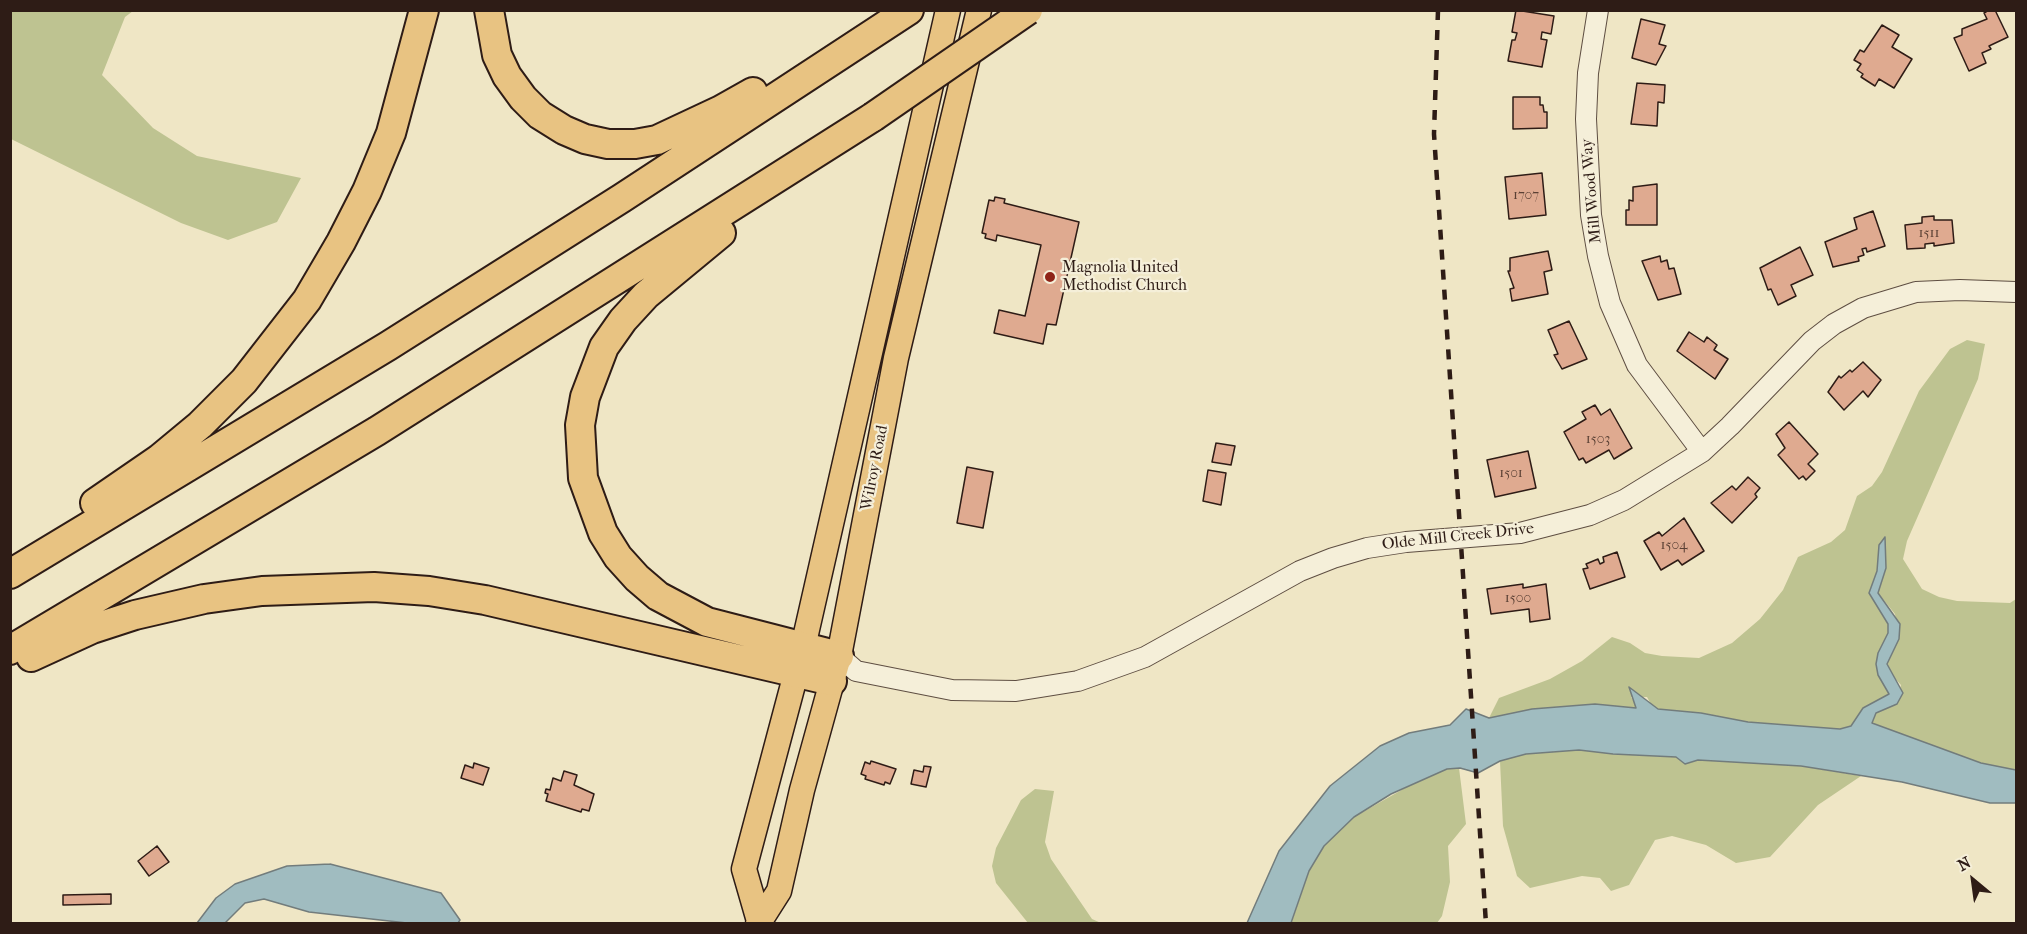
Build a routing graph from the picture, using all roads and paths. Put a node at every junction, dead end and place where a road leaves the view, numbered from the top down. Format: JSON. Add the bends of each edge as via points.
{"nodes":[{"id":1,"x":424,"y":10,"type":"edge"},
{"id":2,"x":489,"y":10,"type":"edge"},
{"id":3,"x":948,"y":10,"type":"edge"},
{"id":4,"x":979,"y":10,"type":"edge"},
{"id":5,"x":1028,"y":10,"type":"edge"},
{"id":6,"x":1598,"y":10,"type":"edge"},
{"id":7,"x":905,"y":13,"type":"edge"},
{"id":8,"x":873,"y":117,"type":"junction"},
{"id":9,"x":2016,"y":292,"type":"edge"},
{"id":10,"x":1702,"y":452,"type":"junction"},
{"id":11,"x":10,"y":555,"type":"edge"},
{"id":12,"x":10,"y":574,"type":"edge"},
{"id":13,"x":10,"y":650,"type":"edge"},
{"id":14,"x":799,"y":659,"type":"junction"},
{"id":15,"x":10,"y":667,"type":"edge"},
{"id":16,"x":842,"y":669,"type":"junction"},
{"id":17,"x":759,"y":922,"type":"edge"}],
"edges":[{"from":1,"to":11,"type":"highway","via":[[405,89],[367,190],[307,300],[277,341],[229,395],[159,459],[117,490]]},
{"from":2,"to":7,"type":"highway","via":[[497,55],[524,99],[564,130],[608,144],[635,144],[673,134],[838,44]]},
{"from":3,"to":14,"type":"main road","name":"Wilroy Road"},
{"from":4,"to":16,"type":"main road","name":"Wilroy Road","via":[[896,358]]},
{"from":5,"to":8,"type":"highway","bridge":true},
{"from":6,"to":10,"type":"street","name":"Mill Wood Way","via":[[1588,73],[1586,119],[1591,215],[1598,256],[1610,303],[1637,365]]},
{"from":7,"to":12,"type":"highway","via":[[388,346]]},
{"from":8,"to":13,"type":"highway","via":[[377,431]]},
{"from":8,"to":14,"type":"highway","via":[[674,269],[646,295],[604,347],[585,397],[580,425],[583,478],[590,503],[603,533],[637,578],[658,596],[706,622]]},
{"from":9,"to":10,"type":"street","name":"Olde Mill Creek Drive","via":[[1916,292],[1863,308],[1812,341]]},
{"from":10,"to":16,"type":"street","name":"Olde Mill Creek Drive","via":[[1624,500],[1556,525],[1520,533],[1406,542],[1333,558],[1300,571],[1145,657],[1078,681],[1047,688],[976,692]]},
{"from":14,"to":15,"type":"highway","via":[[485,600],[375,586],[274,590],[204,599],[92,629]]},
{"from":14,"to":16,"type":"highway"},
{"from":14,"to":17,"type":"main road","name":"Wilroy Road","via":[[744,869]]},
{"from":16,"to":17,"type":"main road","name":"Wilroy Road","via":[[802,790],[779,891]]}]}
